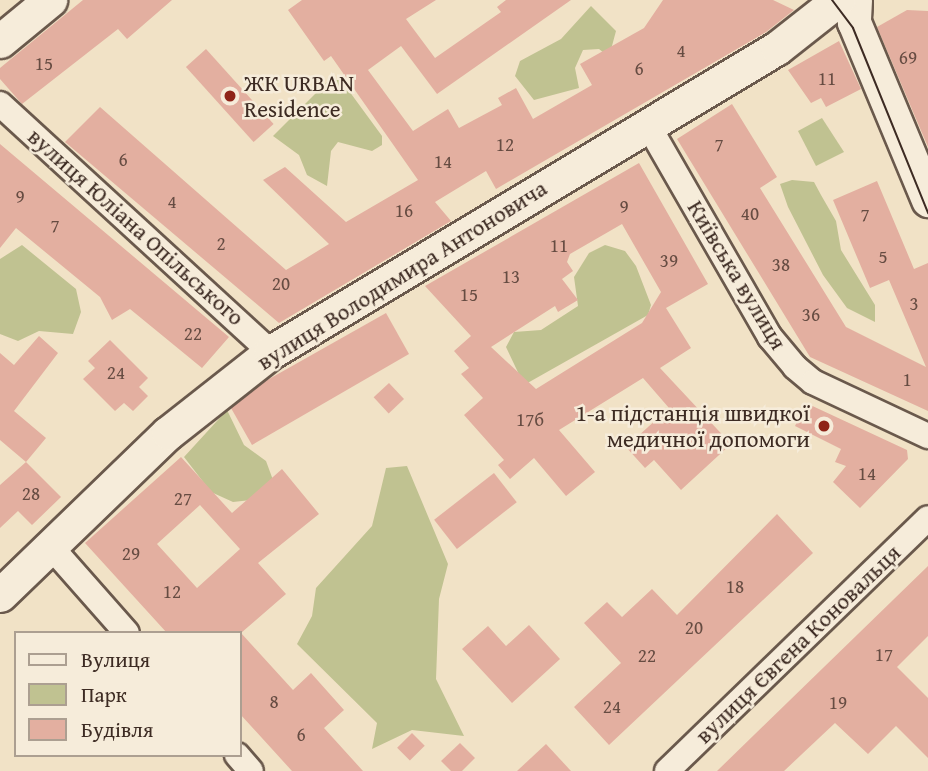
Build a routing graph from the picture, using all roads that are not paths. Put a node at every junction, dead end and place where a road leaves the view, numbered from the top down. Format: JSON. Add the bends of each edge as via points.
{"nodes":[{"id":1,"x":50,"y":0,"type":"edge"},
{"id":2,"x":838,"y":0,"type":"edge"},
{"id":3,"x":855,"y":0,"type":"edge"},
{"id":4,"x":0,"y":41,"type":"edge"},
{"id":5,"x":0,"y":104,"type":"edge"},
{"id":6,"x":648,"y":125,"type":"junction"},
{"id":7,"x":928,"y":200,"type":"edge"},
{"id":8,"x":271,"y":352,"type":"junction"},
{"id":9,"x":928,"y":436,"type":"edge"},
{"id":10,"x":928,"y":518,"type":"edge"},
{"id":11,"x":51,"y":548,"type":"junction"},
{"id":12,"x":0,"y":595,"type":"edge"},
{"id":13,"x":125,"y":631,"type":"edge"},
{"id":14,"x":239,"y":757,"type":"edge"},
{"id":15,"x":251,"y":771,"type":"edge"},
{"id":16,"x":667,"y":771,"type":"edge"}],
"edges":[{"from":1,"to":4,"type":"main road"},
{"from":2,"to":6,"type":"main road","name":"вулиця Володимира Антоновича","via":[[805,30]]},
{"from":3,"to":7,"type":"main road","via":[[854,22]]},
{"from":5,"to":8,"type":"street","name":"вулиця Юліана Опільського"},
{"from":6,"to":8,"type":"main road","name":"вулиця Володимира Антоновича"},
{"from":6,"to":9,"type":"street","name":"Київська вулиця","via":[[770,337],[795,367],[824,387]]},
{"from":8,"to":11,"type":"main road","name":"вулиця Володимира Антоновича","via":[[168,433]]},
{"from":10,"to":16,"type":"street","name":"вулиця Євгена Коновальця"},
{"from":11,"to":12,"type":"main road","name":"вулиця Володимира Антоновича"},
{"from":11,"to":13,"type":"street"},
{"from":14,"to":15,"type":"street"}]}
